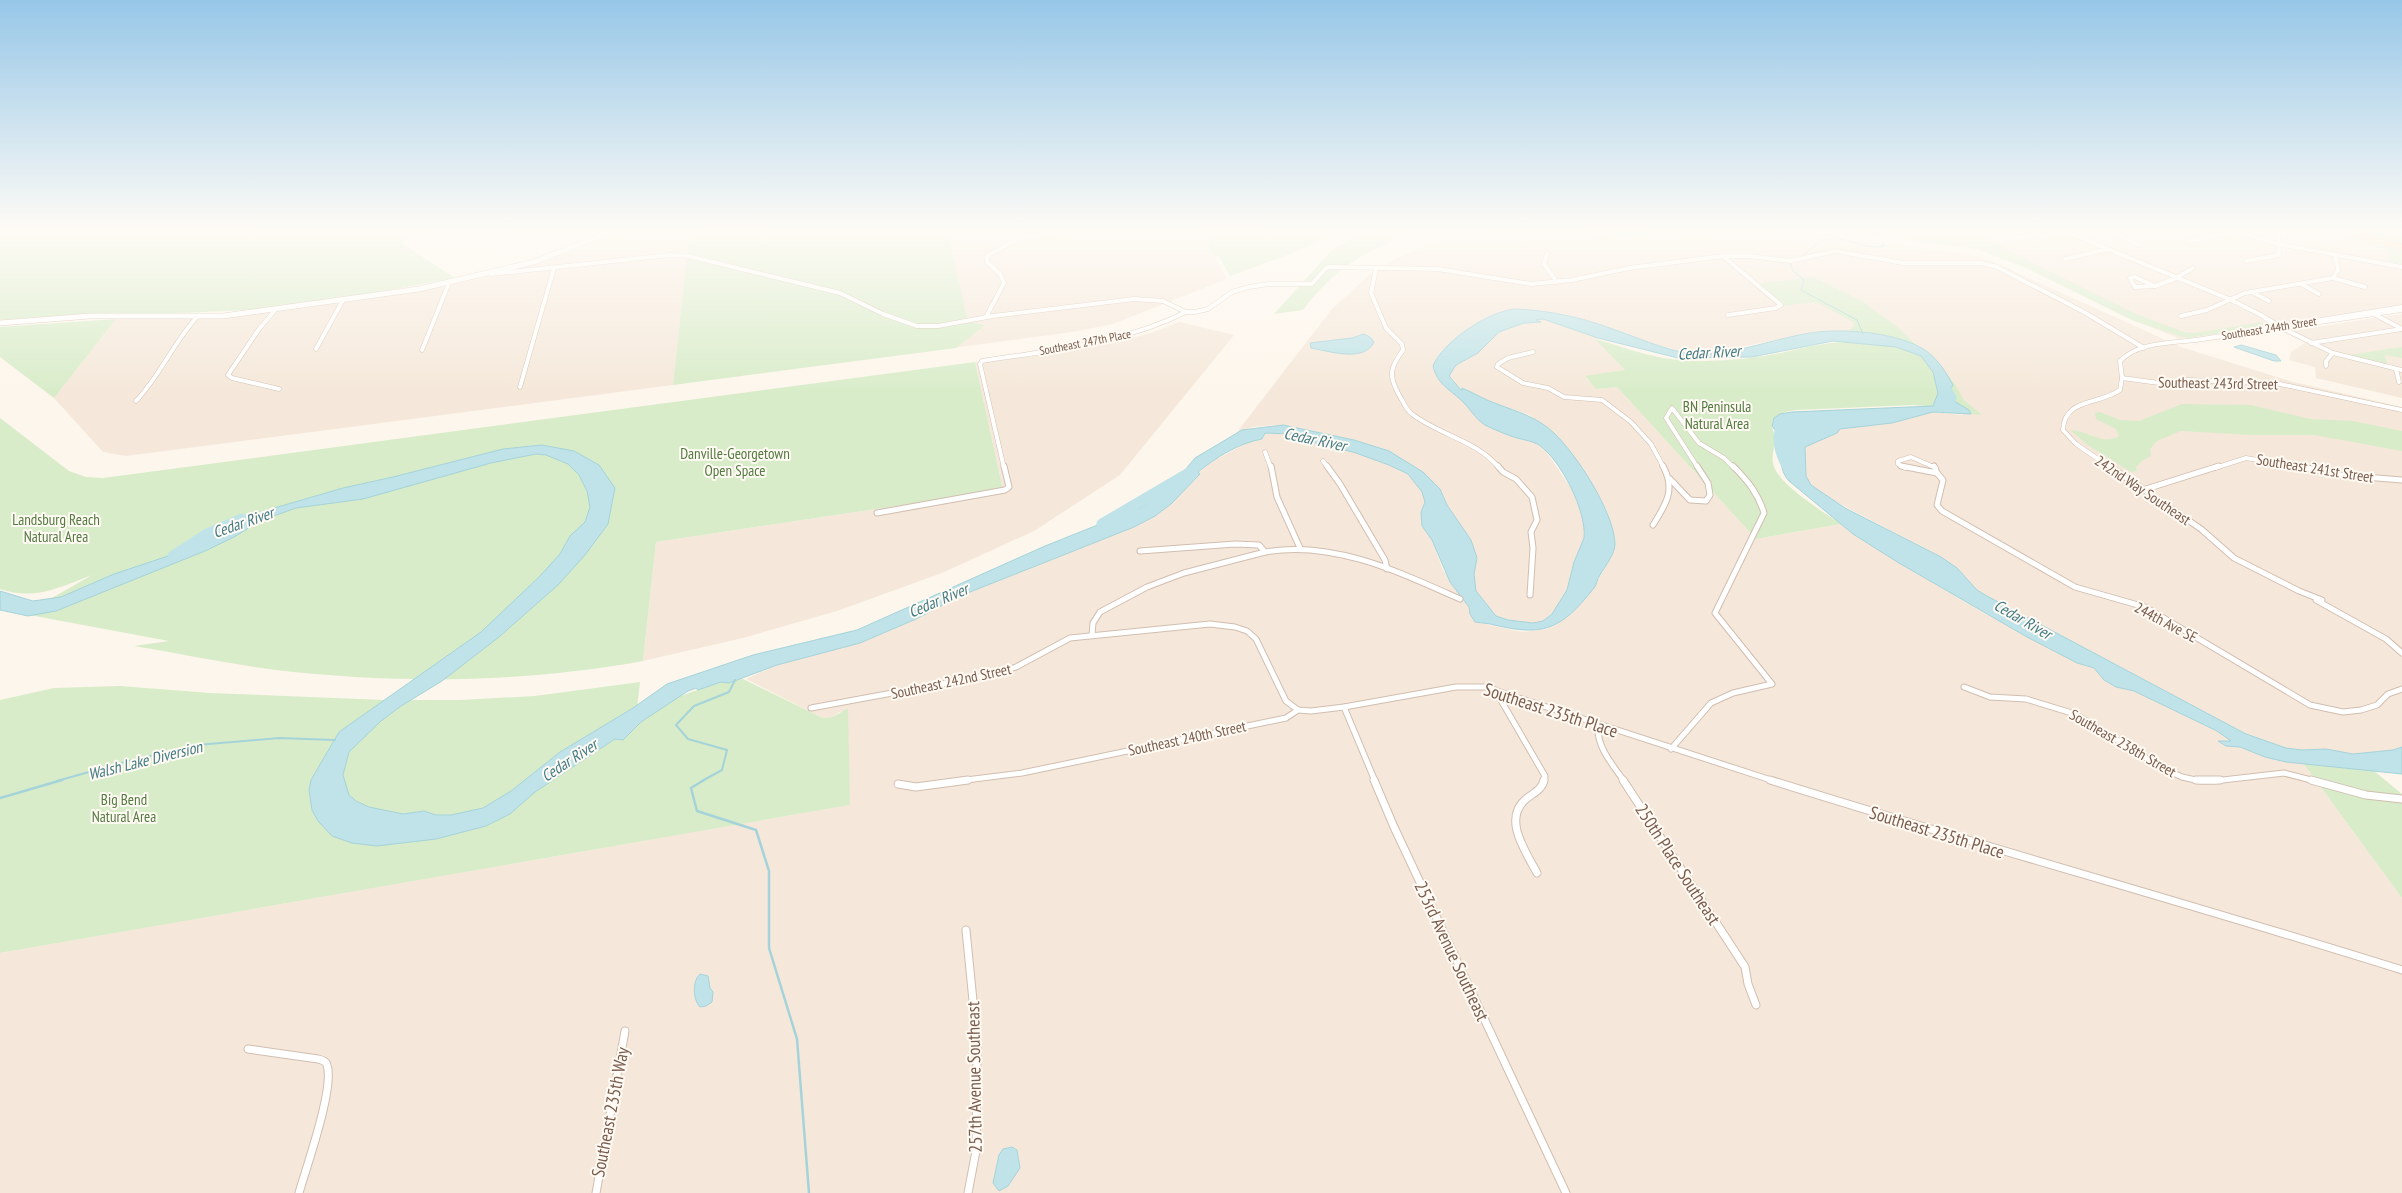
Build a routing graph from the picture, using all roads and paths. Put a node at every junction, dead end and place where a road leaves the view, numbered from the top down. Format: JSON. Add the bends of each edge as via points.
{"nodes":[{"id":1,"x":449,"y":283,"type":"edge"},
{"id":2,"x":445,"y":284,"type":"edge"},
{"id":3,"x":550,"y":284,"type":"edge"},
{"id":4,"x":802,"y":284,"type":"edge"},
{"id":5,"x":1003,"y":284,"type":"edge"},
{"id":6,"x":1312,"y":284,"type":"edge"},
{"id":7,"x":1373,"y":284,"type":"edge"},
{"id":8,"x":1756,"y":284,"type":"edge"},
{"id":9,"x":2027,"y":284,"type":"edge"},
{"id":10,"x":2135,"y":284,"type":"edge"},
{"id":11,"x":2150,"y":284,"type":"edge"},
{"id":12,"x":2161,"y":284,"type":"edge"},
{"id":13,"x":2191,"y":284,"type":"edge"},
{"id":14,"x":2300,"y":284,"type":"joint"},
{"id":15,"x":2353,"y":284,"type":"edge"},
{"id":16,"x":2155,"y":286,"type":"junction"},
{"id":17,"x":2365,"y":287,"type":"dead end"},
{"id":18,"x":2251,"y":291,"type":"junction"},
{"id":19,"x":2319,"y":294,"type":"dead end"},
{"id":20,"x":2228,"y":299,"type":"junction"},
{"id":21,"x":343,"y":300,"type":"junction"},
{"id":22,"x":2269,"y":301,"type":"dead end"},
{"id":23,"x":276,"y":309,"type":"junction"},
{"id":24,"x":2402,"y":309,"type":"edge"},
{"id":25,"x":2207,"y":310,"type":"junction"},
{"id":26,"x":1186,"y":312,"type":"junction"},
{"id":27,"x":2214,"y":312,"type":"dead end"},
{"id":28,"x":2372,"y":313,"type":"junction"},
{"id":29,"x":1728,"y":315,"type":"dead end"},
{"id":30,"x":2181,"y":316,"type":"dead end"},
{"id":31,"x":197,"y":317,"type":"junction"},
{"id":32,"x":986,"y":317,"type":"junction"},
{"id":33,"x":0,"y":323,"type":"edge"},
{"id":34,"x":2281,"y":327,"type":"junction"},
{"id":35,"x":2402,"y":329,"type":"edge"},
{"id":36,"x":2312,"y":343,"type":"junction"},
{"id":37,"x":2144,"y":348,"type":"junction"},
{"id":38,"x":316,"y":349,"type":"dead end"},
{"id":39,"x":422,"y":350,"type":"dead end"},
{"id":40,"x":1533,"y":352,"type":"dead end"},
{"id":41,"x":2333,"y":352,"type":"junction"},
{"id":42,"x":2326,"y":366,"type":"dead end"},
{"id":43,"x":2396,"y":369,"type":"junction"},
{"id":44,"x":2402,"y":370,"type":"edge"},
{"id":45,"x":2122,"y":378,"type":"junction"},
{"id":46,"x":2399,"y":382,"type":"dead end"},
{"id":47,"x":520,"y":387,"type":"dead end"},
{"id":48,"x":279,"y":389,"type":"dead end"},
{"id":49,"x":136,"y":401,"type":"dead end"},
{"id":50,"x":2402,"y":410,"type":"edge"},
{"id":51,"x":1265,"y":452,"type":"dead end"},
{"id":52,"x":1323,"y":461,"type":"dead end"},
{"id":53,"x":1937,"y":473,"type":"junction"},
{"id":54,"x":1670,"y":479,"type":"junction"},
{"id":55,"x":2402,"y":480,"type":"edge"},
{"id":56,"x":2143,"y":490,"type":"junction"},
{"id":57,"x":877,"y":513,"type":"dead end"},
{"id":58,"x":1653,"y":525,"type":"dead end"},
{"id":59,"x":1300,"y":548,"type":"junction"},
{"id":60,"x":1140,"y":551,"type":"dead end"},
{"id":61,"x":1265,"y":552,"type":"junction"},
{"id":62,"x":1387,"y":569,"type":"junction"},
{"id":63,"x":1530,"y":595,"type":"dead end"},
{"id":64,"x":2312,"y":596,"type":"junction"},
{"id":65,"x":1460,"y":599,"type":"dead end"},
{"id":66,"x":2322,"y":600,"type":"dead end"},
{"id":67,"x":1092,"y":635,"type":"junction"},
{"id":68,"x":2402,"y":653,"type":"edge"},
{"id":69,"x":1474,"y":686,"type":"joint"},
{"id":70,"x":1964,"y":687,"type":"dead end"},
{"id":71,"x":2402,"y":689,"type":"edge"},
{"id":72,"x":1495,"y":690,"type":"junction"},
{"id":73,"x":1344,"y":707,"type":"junction"},
{"id":74,"x":811,"y":708,"type":"dead end"},
{"id":75,"x":1298,"y":710,"type":"junction"},
{"id":76,"x":1598,"y":725,"type":"junction"},
{"id":77,"x":1672,"y":749,"type":"junction"},
{"id":78,"x":898,"y":784,"type":"dead end"},
{"id":79,"x":2402,"y":799,"type":"edge"},
{"id":80,"x":1537,"y":873,"type":"dead end"},
{"id":81,"x":966,"y":930,"type":"dead end"},
{"id":82,"x":2402,"y":970,"type":"edge"},
{"id":83,"x":1756,"y":1005,"type":"dead end"},
{"id":84,"x":625,"y":1031,"type":"dead end"},
{"id":85,"x":248,"y":1049,"type":"dead end"},
{"id":86,"x":299,"y":1193,"type":"edge"},
{"id":87,"x":596,"y":1193,"type":"edge"},
{"id":88,"x":968,"y":1193,"type":"edge"},
{"id":89,"x":1566,"y":1193,"type":"edge"}],
"edges":[{"from":1,"to":39,"type":"street"},
{"from":2,"to":21,"type":"street"},
{"from":3,"to":47,"type":"street"},
{"from":4,"to":32,"type":"street","via":[[840,293],[916,326],[938,326]]},
{"from":5,"to":32,"type":"street"},
{"from":6,"to":26,"type":"street","name":"Southeast 247th Place","via":[[1258,285],[1232,292],[1208,309]]},
{"from":7,"to":63,"type":"street","via":[[1371,293],[1386,328],[1402,344],[1403,350],[1391,374],[1406,407],[1416,418],[1490,456],[1532,497],[1537,520],[1531,532]]},
{"from":8,"to":29,"type":"street","via":[[1781,306]]},
{"from":9,"to":37,"type":"street","name":"Southeast 247th Place","via":[[2084,312]]},
{"from":10,"to":16,"type":"street","via":[[2138,288]]},
{"from":11,"to":16,"type":"street"},
{"from":12,"to":16,"type":"street"},
{"from":13,"to":20,"type":"street"},
{"from":14,"to":18,"type":"street"},
{"from":14,"to":19,"type":"street"},
{"from":15,"to":17,"type":"street"},
{"from":18,"to":20,"type":"street"},
{"from":18,"to":22,"type":"street"},
{"from":20,"to":25,"type":"street"},
{"from":20,"to":34,"type":"street"},
{"from":21,"to":23,"type":"street"},
{"from":21,"to":38,"type":"street"},
{"from":23,"to":31,"type":"street"},
{"from":23,"to":48,"type":"street","via":[[228,375]]},
{"from":24,"to":28,"type":"street","name":"Southeast 244th Street"},
{"from":25,"to":27,"type":"street"},
{"from":25,"to":30,"type":"street"},
{"from":26,"to":32,"type":"street","via":[[1163,301],[1134,299]]},
{"from":26,"to":57,"type":"street","name":"Southeast 247th Place","via":[[1145,331],[981,362],[1009,487]]},
{"from":28,"to":34,"type":"street","name":"Southeast 244th Street"},
{"from":28,"to":35,"type":"street"},
{"from":31,"to":33,"type":"street","via":[[90,316]]},
{"from":31,"to":49,"type":"street","via":[[169,352],[159,374]]},
{"from":34,"to":36,"type":"street"},
{"from":34,"to":37,"type":"street","name":"Southeast 244th Street"},
{"from":35,"to":36,"type":"street"},
{"from":36,"to":41,"type":"street"},
{"from":37,"to":45,"type":"street","name":"Southeast 244th Street","via":[[2121,358]]},
{"from":40,"to":54,"type":"street","via":[[1508,358],[1497,367],[1523,383],[1548,388],[1564,397],[1602,400],[1631,422],[1651,444]]},
{"from":41,"to":42,"type":"street"},
{"from":41,"to":43,"type":"street"},
{"from":43,"to":44,"type":"street"},
{"from":43,"to":46,"type":"street"},
{"from":45,"to":50,"type":"street","name":"Southeast 243rd Street","via":[[2159,384],[2189,380],[2280,384]]},
{"from":45,"to":56,"type":"street","name":"242nd Way Southeast","via":[[2120,390],[2115,394],[2069,409],[2063,418],[2063,430],[2076,444]]},
{"from":51,"to":59,"type":"street","via":[[1277,497]]},
{"from":52,"to":62,"type":"street","via":[[1353,504]]},
{"from":53,"to":53,"type":"street","via":[[1902,467],[1898,461],[1911,457],[1919,459],[1936,466]]},
{"from":53,"to":71,"type":"street","name":"244th Ave SE","via":[[1943,480],[1937,505],[1942,511],[2075,588],[2145,608],[2310,706],[2343,712],[2361,710]]},
{"from":54,"to":58,"type":"street","via":[[1667,502]]},
{"from":54,"to":77,"type":"street","via":[[1690,500],[1706,501],[1710,495],[1708,483],[1666,418],[1672,408],[1695,439],[1736,468],[1760,500],[1764,513],[1715,613],[1772,684],[1733,693],[1711,703]]},
{"from":55,"to":56,"type":"street","name":"Southeast 241st Street","via":[[2340,475],[2246,458]]},
{"from":56,"to":64,"type":"street","name":"242nd Way Southeast","via":[[2201,529],[2234,558]]},
{"from":59,"to":61,"type":"street"},
{"from":59,"to":62,"type":"street"},
{"from":60,"to":61,"type":"street","via":[[1253,544]]},
{"from":61,"to":67,"type":"street","via":[[1184,573],[1147,587],[1100,612],[1093,623]]},
{"from":62,"to":65,"type":"street"},
{"from":64,"to":66,"type":"street","name":"242nd Way Southeast"},
{"from":64,"to":68,"type":"street","via":[[2329,609],[2386,639]]},
{"from":67,"to":74,"type":"street","name":"Southeast 242nd Street","via":[[1070,638],[1016,667],[995,674]]},
{"from":67,"to":75,"type":"street","name":"Southeast 242nd Street","via":[[1130,634],[1197,624],[1247,631],[1256,639],[1286,701]]},
{"from":69,"to":72,"type":"street","name":"Southeast 235th Place"},
{"from":69,"to":73,"type":"street","name":"Southeast 240th Street"},
{"from":70,"to":79,"type":"street","name":"Southeast 238th Street","via":[[1990,697],[2026,699],[2076,714],[2182,777],[2214,781],[2284,774],[2366,795]]},
{"from":72,"to":76,"type":"street","name":"Southeast 235th Place"},
{"from":72,"to":80,"type":"street","via":[[1545,776],[1543,786],[1518,806],[1514,826]]},
{"from":73,"to":75,"type":"street","name":"Southeast 240th Street"},
{"from":73,"to":89,"type":"street","name":"253rd Avenue Southeast","via":[[1394,827]]},
{"from":75,"to":78,"type":"street","name":"Southeast 240th Street","via":[[1286,718],[1022,772],[916,787]]},
{"from":76,"to":77,"type":"street","name":"Southeast 235th Place"},
{"from":76,"to":83,"type":"street","name":"250th Place Southeast","via":[[1603,750],[1745,968]]},
{"from":77,"to":82,"type":"street","name":"Southeast 235th Place","via":[[1928,830]]},
{"from":81,"to":88,"type":"street","name":"257th Avenue Southeast","via":[[978,1041],[976,1151]]},
{"from":84,"to":87,"type":"street","name":"Southeast 235th Way"},
{"from":85,"to":86,"type":"street","via":[[318,1058],[327,1065],[327,1086]]}]}
